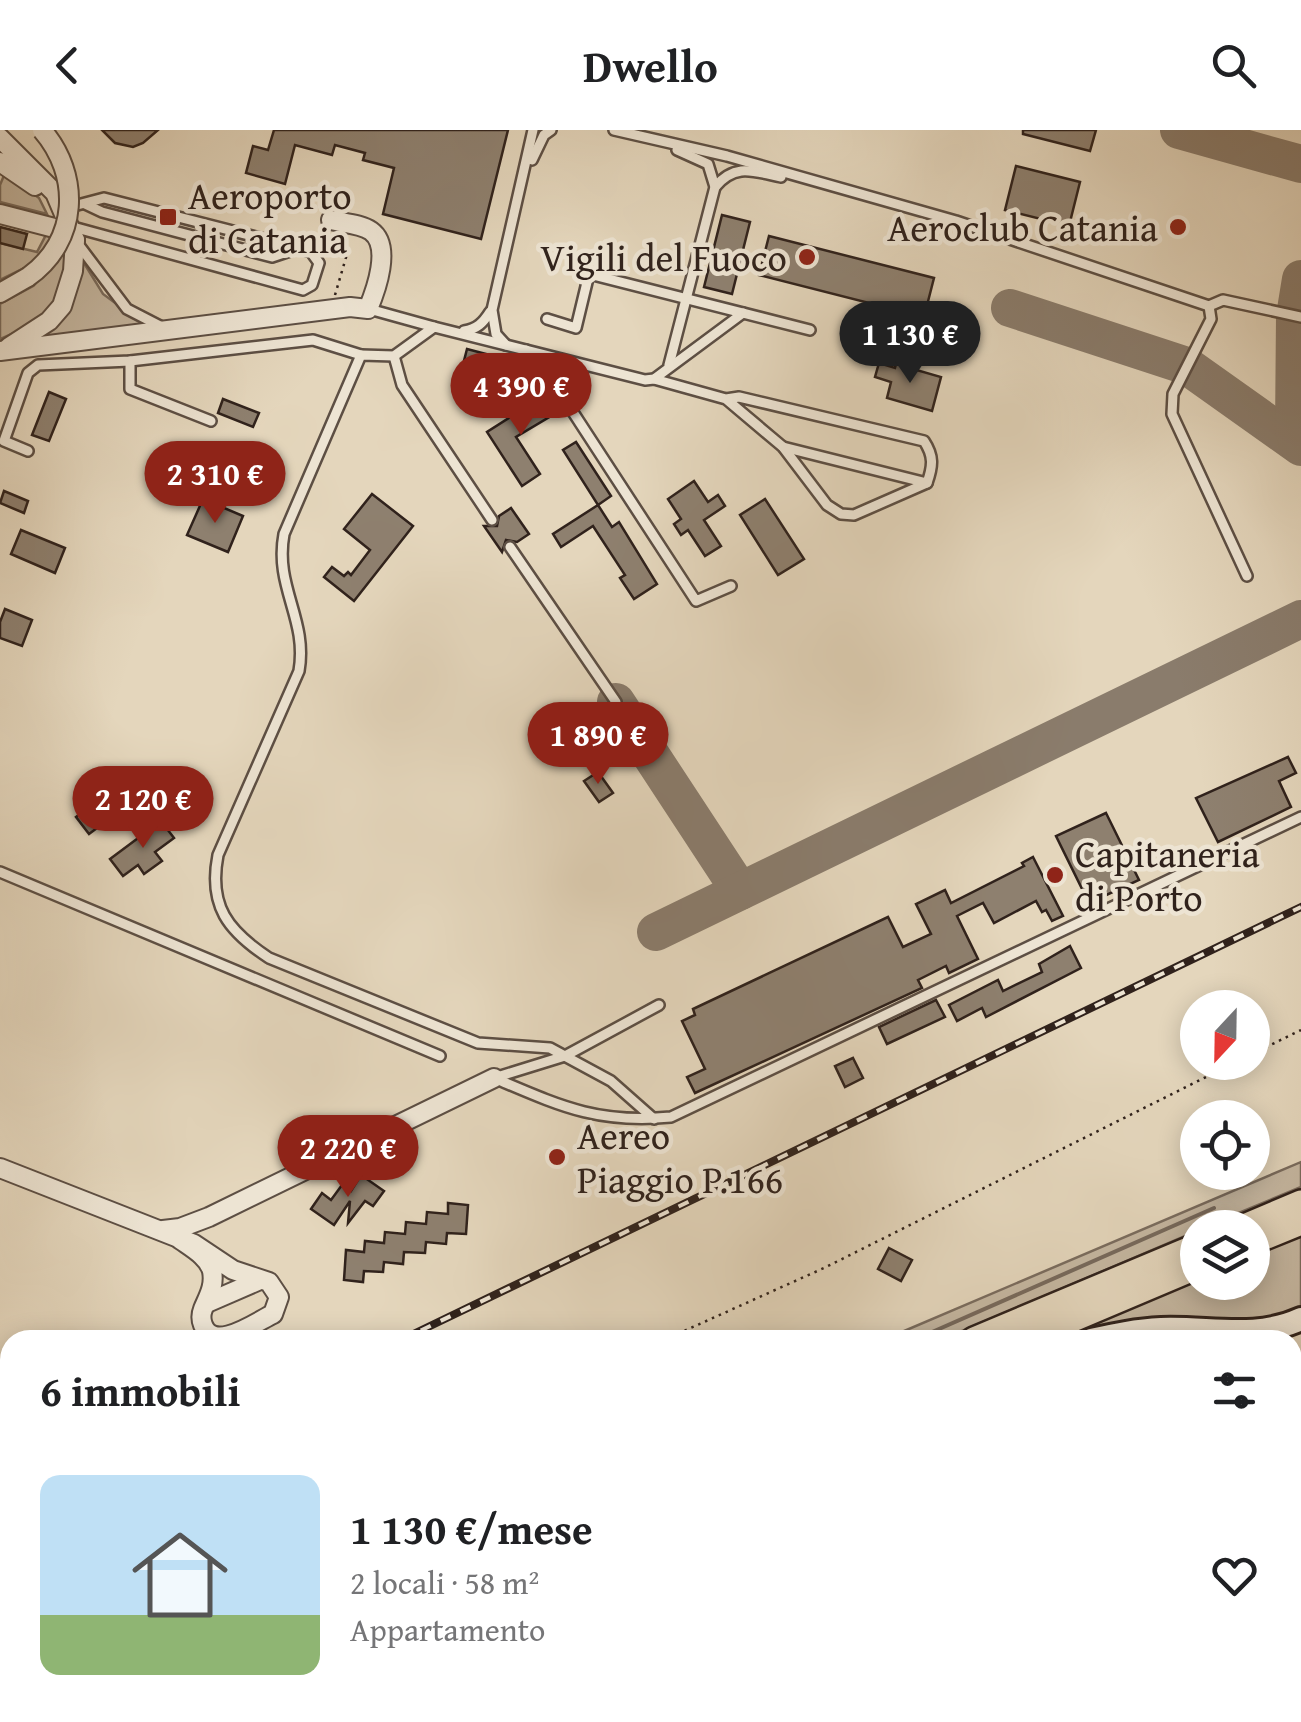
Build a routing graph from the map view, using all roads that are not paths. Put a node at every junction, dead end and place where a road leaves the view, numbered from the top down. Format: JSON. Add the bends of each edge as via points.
{"nodes":[{"id":1,"x":42,"y":130,"type":"edge"},
{"id":2,"x":532,"y":130,"type":"edge"},
{"id":3,"x":551,"y":130,"type":"edge"},
{"id":4,"x":614,"y":130,"type":"edge"},
{"id":5,"x":0,"y":138,"type":"edge"},
{"id":6,"x":647,"y":139,"type":"junction"},
{"id":7,"x":0,"y":162,"type":"edge"},
{"id":8,"x":715,"y":187,"type":"junction"},
{"id":9,"x":521,"y":191,"type":"junction"},
{"id":10,"x":871,"y":199,"type":"junction"},
{"id":11,"x":60,"y":207,"type":"junction"},
{"id":12,"x":0,"y":214,"type":"edge"},
{"id":13,"x":332,"y":220,"type":"dead end"},
{"id":14,"x":73,"y":233,"type":"junction"},
{"id":15,"x":0,"y":293,"type":"edge"},
{"id":16,"x":686,"y":298,"type":"junction"},
{"id":17,"x":1209,"y":306,"type":"junction"},
{"id":18,"x":368,"y":309,"type":"junction"},
{"id":19,"x":492,"y":310,"type":"junction"},
{"id":20,"x":742,"y":312,"type":"junction"},
{"id":21,"x":1301,"y":317,"type":"edge"},
{"id":22,"x":547,"y":319,"type":"dead end"},
{"id":23,"x":434,"y":327,"type":"junction"},
{"id":24,"x":167,"y":330,"type":"junction"},
{"id":25,"x":810,"y":330,"type":"dead end"},
{"id":26,"x":453,"y":332,"type":"junction"},
{"id":27,"x":508,"y":346,"type":"junction"},
{"id":28,"x":526,"y":350,"type":"junction"},
{"id":29,"x":1,"y":351,"type":"edge"},
{"id":30,"x":361,"y":355,"type":"junction"},
{"id":31,"x":394,"y":356,"type":"junction"},
{"id":32,"x":130,"y":361,"type":"junction"},
{"id":33,"x":575,"y":362,"type":"junction"},
{"id":34,"x":669,"y":365,"type":"junction"},
{"id":35,"x":654,"y":379,"type":"junction"},
{"id":36,"x":554,"y":383,"type":"junction"},
{"id":37,"x":726,"y":398,"type":"junction"},
{"id":38,"x":211,"y":421,"type":"dead end"},
{"id":39,"x":784,"y":447,"type":"junction"},
{"id":40,"x":28,"y":451,"type":"dead end"},
{"id":41,"x":927,"y":482,"type":"junction"},
{"id":42,"x":492,"y":520,"type":"dead end"},
{"id":43,"x":510,"y":546,"type":"dead end"},
{"id":44,"x":1247,"y":576,"type":"dead end"},
{"id":45,"x":731,"y":586,"type":"dead end"},
{"id":46,"x":616,"y":702,"type":"dead end"},
{"id":47,"x":1301,"y":817,"type":"edge"},
{"id":48,"x":0,"y":872,"type":"edge"},
{"id":49,"x":659,"y":1005,"type":"dead end"},
{"id":50,"x":440,"y":1056,"type":"dead end"},
{"id":51,"x":565,"y":1056,"type":"junction"},
{"id":52,"x":494,"y":1078,"type":"junction"},
{"id":53,"x":654,"y":1119,"type":"junction"},
{"id":54,"x":0,"y":1168,"type":"edge"},
{"id":55,"x":1301,"y":1203,"type":"edge"},
{"id":56,"x":1270,"y":1216,"type":"edge"},
{"id":57,"x":1301,"y":1222,"type":"edge"},
{"id":58,"x":158,"y":1230,"type":"junction"},
{"id":59,"x":1270,"y":1235,"type":"edge"},
{"id":60,"x":178,"y":1238,"type":"junction"},
{"id":61,"x":1180,"y":1254,"type":"edge"},
{"id":62,"x":1180,"y":1274,"type":"edge"},
{"id":63,"x":260,"y":1280,"type":"junction"},
{"id":64,"x":208,"y":1303,"type":"junction"},
{"id":65,"x":1301,"y":1319,"type":"edge"},
{"id":66,"x":207,"y":1330,"type":"edge"},
{"id":67,"x":241,"y":1330,"type":"edge"},
{"id":68,"x":998,"y":1330,"type":"edge"},
{"id":69,"x":1047,"y":1330,"type":"edge"},
{"id":70,"x":1150,"y":1330,"type":"edge"},
{"id":71,"x":1209,"y":1330,"type":"edge"},
{"id":72,"x":1266,"y":1330,"type":"edge"}],
"edges":[{"from":1,"to":15,"type":"street","bridge":true,"via":[[64,161],[70,205],[57,246],[28,277]]},
{"from":2,"to":9,"type":"lane"},
{"from":3,"to":9,"type":"lane"},
{"from":4,"to":6,"type":"lane"},
{"from":5,"to":11,"type":"street","via":[[46,182]]},
{"from":6,"to":8,"type":"lane","via":[[708,164]]},
{"from":6,"to":10,"type":"lane"},
{"from":7,"to":11,"type":"street"},
{"from":8,"to":10,"type":"lane","via":[[733,170],[747,170]]},
{"from":8,"to":16,"type":"lane"},
{"from":9,"to":19,"type":"lane"},
{"from":10,"to":17,"type":"lane"},
{"from":11,"to":14,"type":"street"},
{"from":11,"to":14,"type":"lane","via":[[104,198],[312,252],[319,263],[312,286],[303,290]]},
{"from":12,"to":14,"type":"street"},
{"from":13,"to":18,"type":"street","via":[[376,236],[380,268]]},
{"from":14,"to":24,"type":"lane","via":[[128,309]]},
{"from":14,"to":29,"type":"street","via":[[73,272],[62,306]]},
{"from":16,"to":20,"type":"lane"},
{"from":16,"to":22,"type":"lane","via":[[589,274],[576,328]]},
{"from":16,"to":34,"type":"lane"},
{"from":17,"to":21,"type":"lane","via":[[1223,300]]},
{"from":17,"to":44,"type":"lane","via":[[1210,318],[1173,394],[1172,414]]},
{"from":18,"to":23,"type":"lane"},
{"from":18,"to":24,"type":"street"},
{"from":19,"to":26,"type":"lane","via":[[472,330]]},
{"from":19,"to":27,"type":"lane","via":[[496,334]]},
{"from":20,"to":25,"type":"lane"},
{"from":20,"to":34,"type":"lane"},
{"from":23,"to":26,"type":"lane"},
{"from":23,"to":31,"type":"lane"},
{"from":24,"to":29,"type":"street"},
{"from":26,"to":27,"type":"lane"},
{"from":27,"to":28,"type":"lane"},
{"from":28,"to":33,"type":"lane"},
{"from":28,"to":36,"type":"lane"},
{"from":30,"to":31,"type":"lane"},
{"from":30,"to":32,"type":"lane","via":[[313,340]]},
{"from":30,"to":51,"type":"lane","via":[[284,534],[283,580],[299,626],[300,660],[218,855],[216,896],[228,924],[269,958],[478,1043],[540,1045]]},
{"from":31,"to":42,"type":"lane","via":[[402,385]]},
{"from":32,"to":38,"type":"lane","via":[[130,389]]},
{"from":32,"to":40,"type":"lane","via":[[38,365],[28,373],[4,441]]},
{"from":33,"to":35,"type":"lane"},
{"from":33,"to":36,"type":"lane","via":[[560,365]]},
{"from":34,"to":35,"type":"lane"},
{"from":35,"to":37,"type":"lane"},
{"from":36,"to":45,"type":"lane","via":[[696,601]]},
{"from":37,"to":39,"type":"lane"},
{"from":37,"to":41,"type":"lane","via":[[924,440],[933,466]]},
{"from":39,"to":41,"type":"lane"},
{"from":39,"to":41,"type":"lane","via":[[841,514]]},
{"from":43,"to":46,"type":"lane"},
{"from":47,"to":53,"type":"lane","via":[[699,1105]]},
{"from":48,"to":50,"type":"lane"},
{"from":49,"to":51,"type":"lane"},
{"from":51,"to":52,"type":"lane"},
{"from":51,"to":53,"type":"lane","via":[[611,1081]]},
{"from":52,"to":53,"type":"lane","via":[[575,1112]]},
{"from":52,"to":58,"type":"street","via":[[209,1217]]},
{"from":54,"to":58,"type":"street"},
{"from":55,"to":56,"type":"main road"},
{"from":57,"to":59,"type":"main road"},
{"from":58,"to":60,"type":"street"},
{"from":60,"to":63,"type":"street"},
{"from":60,"to":64,"type":"street","via":[[209,1264]]},
{"from":61,"to":68,"type":"main road"},
{"from":62,"to":69,"type":"main road"},
{"from":63,"to":64,"type":"street"},
{"from":63,"to":67,"type":"street","via":[[276,1288],[278,1306]]},
{"from":64,"to":66,"type":"street","via":[[202,1323]]},
{"from":65,"to":72,"type":"main road"},
{"from":70,"to":71,"type":"main road"}]}
